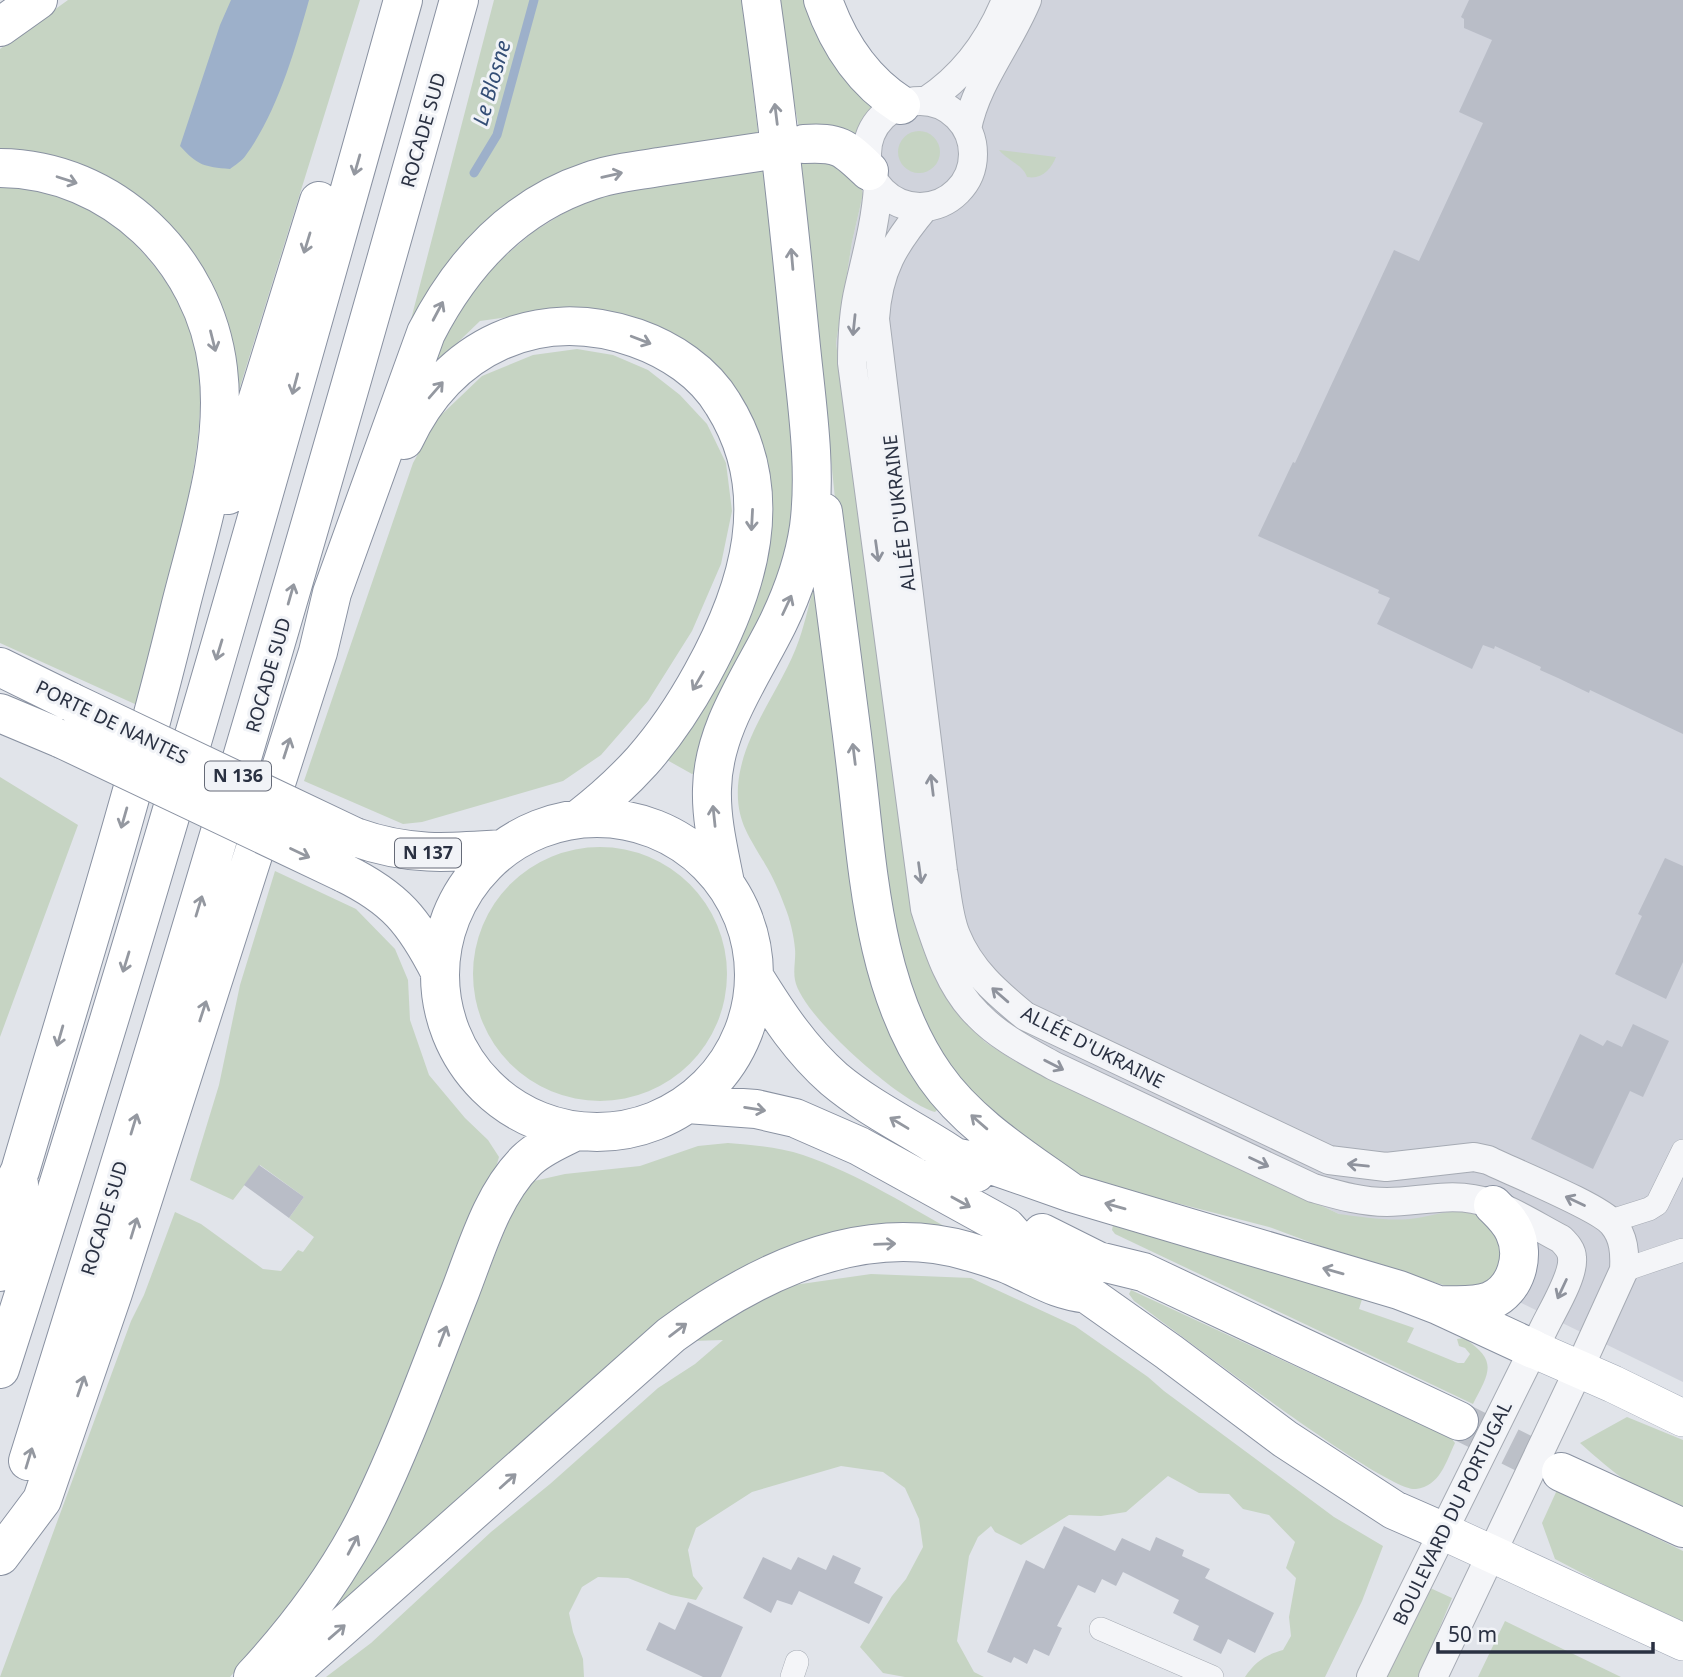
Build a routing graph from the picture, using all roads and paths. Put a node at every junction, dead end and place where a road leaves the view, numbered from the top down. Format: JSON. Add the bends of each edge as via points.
{"nodes":[{"id":1,"x":38,"y":0,"type":"edge"},
{"id":2,"x":403,"y":0,"type":"edge"},
{"id":3,"x":459,"y":0,"type":"edge"},
{"id":4,"x":761,"y":0,"type":"edge"},
{"id":5,"x":823,"y":0,"type":"edge"},
{"id":6,"x":1006,"y":0,"type":"edge"},
{"id":7,"x":1027,"y":0,"type":"edge"},
{"id":8,"x":0,"y":27,"type":"edge"},
{"id":9,"x":375,"y":100,"type":"junction"},
{"id":10,"x":913,"y":103,"type":"junction"},
{"id":11,"x":967,"y":129,"type":"junction"},
{"id":12,"x":804,"y":144,"type":"dead end"},
{"id":13,"x":759,"y":152,"type":"dead end"},
{"id":14,"x":0,"y":168,"type":"edge"},
{"id":15,"x":874,"y":178,"type":"junction"},
{"id":16,"x":925,"y":207,"type":"junction"},
{"id":17,"x":811,"y":448,"type":"junction"},
{"id":18,"x":318,"y":652,"type":"junction"},
{"id":19,"x":0,"y":667,"type":"edge"},
{"id":20,"x":157,"y":706,"type":"junction"},
{"id":21,"x":0,"y":715,"type":"edge"},
{"id":22,"x":580,"y":818,"type":"junction"},
{"id":23,"x":502,"y":849,"type":"junction"},
{"id":24,"x":725,"y":883,"type":"junction"},
{"id":25,"x":440,"y":972,"type":"junction"},
{"id":26,"x":755,"y":978,"type":"junction"},
{"id":27,"x":687,"y":1104,"type":"junction"},
{"id":28,"x":576,"y":1131,"type":"junction"},
{"id":29,"x":1683,"y":1151,"type":"edge"},
{"id":30,"x":958,"y":1158,"type":"junction"},
{"id":31,"x":20,"y":1171,"type":"junction"},
{"id":32,"x":1072,"y":1193,"type":"junction"},
{"id":33,"x":1493,"y":1205,"type":"junction"},
{"id":34,"x":0,"y":1211,"type":"edge"},
{"id":35,"x":1611,"y":1221,"type":"junction"},
{"id":36,"x":1006,"y":1227,"type":"junction"},
{"id":37,"x":1683,"y":1250,"type":"edge"},
{"id":38,"x":1623,"y":1270,"type":"junction"},
{"id":39,"x":0,"y":1272,"type":"edge"},
{"id":40,"x":1143,"y":1272,"type":"junction"},
{"id":41,"x":1087,"y":1294,"type":"junction"},
{"id":42,"x":1438,"y":1305,"type":"junction"},
{"id":43,"x":1533,"y":1349,"type":"junction"},
{"id":44,"x":0,"y":1368,"type":"edge"},
{"id":45,"x":1579,"y":1370,"type":"junction"},
{"id":46,"x":1683,"y":1418,"type":"edge"},
{"id":47,"x":1459,"y":1421,"type":"tunnel mouth"},
{"id":48,"x":1561,"y":1472,"type":"tunnel mouth"},
{"id":49,"x":1682,"y":1528,"type":"edge"},
{"id":50,"x":1442,"y":1531,"type":"junction"},
{"id":51,"x":0,"y":1546,"type":"edge"},
{"id":52,"x":1492,"y":1554,"type":"junction"},
{"id":53,"x":0,"y":1556,"type":"edge"},
{"id":54,"x":1101,"y":1629,"type":"dead end"},
{"id":55,"x":1683,"y":1642,"type":"edge"},
{"id":56,"x":253,"y":1677,"type":"edge"},
{"id":57,"x":286,"y":1677,"type":"edge"},
{"id":58,"x":1212,"y":1677,"type":"edge"},
{"id":59,"x":1371,"y":1677,"type":"edge"},
{"id":60,"x":1433,"y":1677,"type":"edge"}],
"edges":[{"from":1,"to":8,"type":"highway"},
{"from":2,"to":9,"type":"highway","number":"N 136"},
{"from":51,"to":3,"type":"highway","name":"ROCADE SUD","number":"N 136","one_way":true,"via":[[250,737]]},
{"from":17,"to":4,"type":"highway","one_way":true},
{"from":5,"to":10,"type":"highway","via":[[831,23],[866,77]]},
{"from":6,"to":10,"type":"street","name":"ALLÉE D'UKRAINE","via":[[994,27],[962,73]]},
{"from":7,"to":11,"type":"street","via":[[981,86]]},
{"from":9,"to":20,"type":"highway","one_way":true,"via":[[346,115],[205,568]]},
{"from":9,"to":44,"type":"highway","number":"N 136","one_way":true,"via":[[242,575]]},
{"from":10,"to":11,"type":"street","via":[[939,104]]},
{"from":10,"to":15,"type":"street","name":"ALLÉE D'UKRAINE","via":[[887,112],[870,137],[867,152]]},
{"from":11,"to":16,"type":"street","name":"ALLÉE D'UKRAINE","via":[[973,162],[964,184],[943,202]]},
{"from":12,"to":15,"type":"highway","via":[[844,148]]},
{"from":18,"to":13,"type":"highway","one_way":true,"via":[[332,593],[426,333],[442,302],[479,252],[524,214],[591,180]]},
{"from":14,"to":20,"type":"highway","one_way":true,"via":[[39,172],[84,186],[131,214],[184,271],[208,322],[219,372],[218,432],[204,516]]},
{"from":15,"to":16,"type":"street","via":[[887,196]]},
{"from":15,"to":33,"type":"street","name":"ALLÉE D'UKRAINE","one_way":true,"via":[[874,228],[852,328],[852,363],[925,909],[950,976],[976,1014],[1015,1045],[1313,1188],[1368,1201],[1460,1197]]},
{"from":35,"to":16,"type":"street","name":"ALLÉE D'UKRAINE","one_way":true,"via":[[1488,1160],[1474,1157],[1386,1167],[1329,1160],[1026,1016],[974,968],[955,934],[943,872],[876,318],[886,263]]},
{"from":24,"to":17,"type":"highway","one_way":true,"via":[[712,805],[717,753],[734,707],[793,591],[804,557],[812,499]]},
{"from":32,"to":17,"type":"highway","one_way":true,"via":[[954,1101],[917,1044],[890,978],[873,898]]},
{"from":18,"to":22,"type":"highway","one_way":true,"via":[[345,600],[405,436],[454,370],[500,341],[545,326],[604,329],[669,353],[703,379],[722,402],[743,443],[752,482],[750,550],[730,621],[689,696],[643,760]]},
{"from":53,"to":18,"type":"highway","one_way":true,"via":[[42,1500]]},
{"from":19,"to":23,"type":"highway","name":"PORTE DE NANTES","number":"N 137","bridge":true,"via":[[377,845],[432,854]]},
{"from":20,"to":31,"type":"highway","one_way":true},
{"from":21,"to":25,"type":"highway","one_way":true,"bridge":true,"via":[[55,736],[371,886],[404,914]]},
{"from":22,"to":23,"type":"highway","via":[[539,829]]},
{"from":22,"to":24,"type":"highway","via":[[604,817],[650,826],[692,849]]},
{"from":23,"to":25,"type":"highway","via":[[457,904],[442,948]]},
{"from":24,"to":26,"type":"highway","via":[[748,929]]},
{"from":25,"to":28,"type":"highway","via":[[447,1023],[470,1068],[486,1087],[528,1117]]},
{"from":26,"to":27,"type":"highway","via":[[751,1008],[728,1062]]},
{"from":30,"to":26,"type":"highway","one_way":true,"via":[[836,1080],[795,1039]]},
{"from":27,"to":28,"type":"highway","via":[[646,1125],[600,1133]]},
{"from":27,"to":36,"type":"highway","one_way":true,"via":[[756,1109],[795,1118],[859,1146]]},
{"from":56,"to":28,"type":"highway","one_way":true,"via":[[298,1626],[350,1551],[395,1458],[508,1183],[543,1147]]},
{"from":29,"to":35,"type":"street","via":[[1657,1204]]},
{"from":30,"to":32,"type":"highway"},
{"from":30,"to":40,"type":"highway","via":[[983,1178],[1107,1243]]},
{"from":31,"to":34,"type":"highway"},
{"from":31,"to":39,"type":"highway","via":[[18,1208]]},
{"from":42,"to":32,"type":"highway","one_way":true},
{"from":33,"to":42,"type":"highway","via":[[1516,1233],[1519,1266],[1513,1281],[1492,1300]]},
{"from":33,"to":43,"type":"street","name":"ALLÉE D'UKRAINE","one_way":true,"via":[[1569,1246],[1571,1271]]},
{"from":35,"to":38,"type":"street","via":[[1622,1243]]},
{"from":36,"to":40,"type":"highway","via":[[1032,1228],[1098,1261]]},
{"from":36,"to":41,"type":"highway","via":[[1024,1247],[1070,1276]]},
{"from":37,"to":38,"type":"street"},
{"from":38,"to":45,"type":"street"},
{"from":40,"to":47,"type":"highway"},
{"from":41,"to":50,"type":"highway","via":[[1285,1439],[1394,1510]]},
{"from":57,"to":41,"type":"highway","one_way":true,"via":[[671,1335],[765,1277],[844,1248],[936,1245],[992,1259],[1062,1291]]},
{"from":42,"to":43,"type":"highway"},
{"from":43,"to":45,"type":"main road"},
{"from":43,"to":50,"type":"street","name":"BOULEVARD DU PORTUGAL"},
{"from":45,"to":46,"type":"main road"},
{"from":45,"to":52,"type":"street"},
{"from":48,"to":49,"type":"highway"},
{"from":50,"to":52,"type":"main road"},
{"from":50,"to":59,"type":"street","name":"BOULEVARD DU PORTUGAL"},
{"from":52,"to":55,"type":"main road"},
{"from":52,"to":60,"type":"street"},
{"from":54,"to":58,"type":"street"}]}
